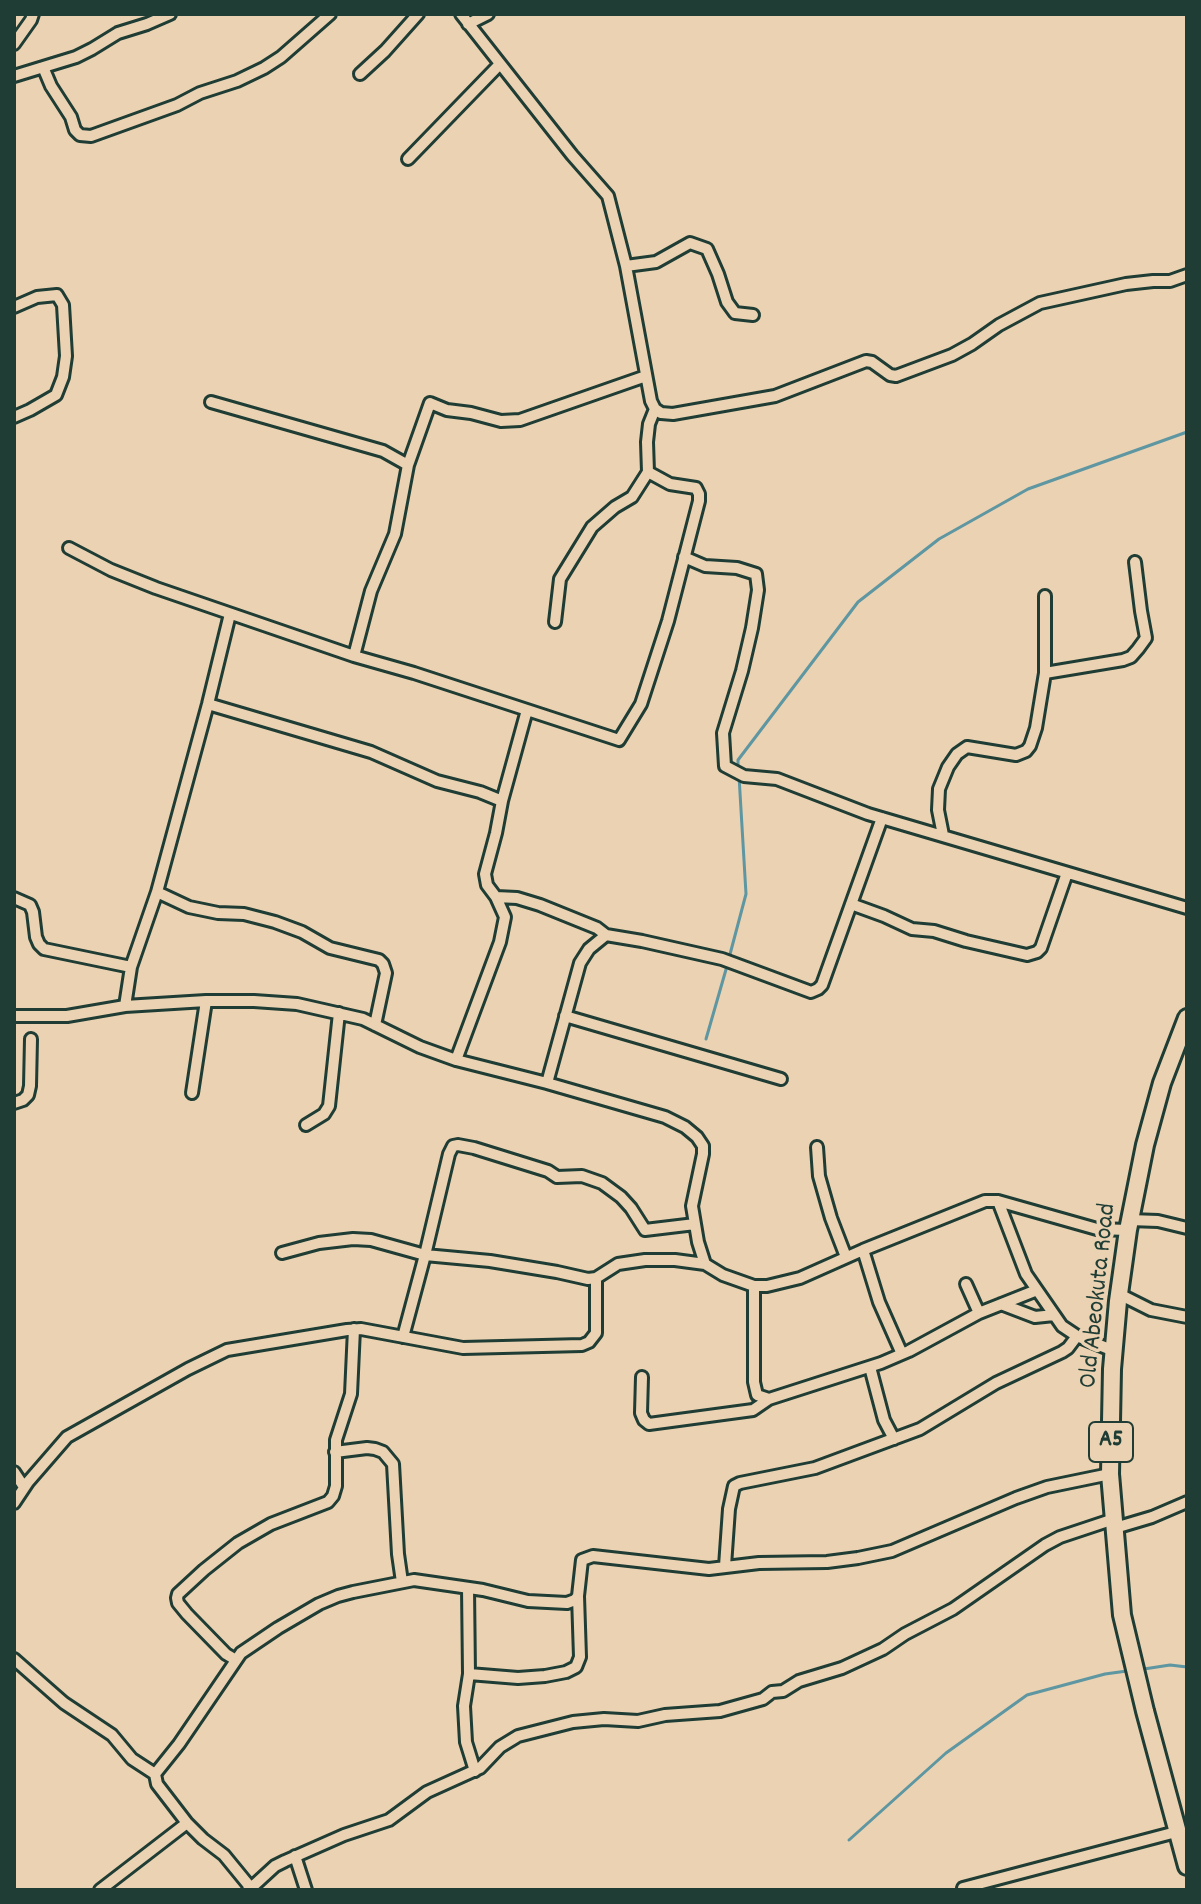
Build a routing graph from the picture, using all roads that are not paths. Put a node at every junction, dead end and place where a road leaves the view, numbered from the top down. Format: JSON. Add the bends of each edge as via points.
{"nodes":[{"id":1,"x":33,"y":14,"type":"edge"},
{"id":2,"x":170,"y":14,"type":"edge"},
{"id":3,"x":330,"y":14,"type":"edge"},
{"id":4,"x":418,"y":14,"type":"edge"},
{"id":5,"x":461,"y":14,"type":"edge"},
{"id":6,"x":488,"y":14,"type":"edge"},
{"id":7,"x":468,"y":24,"type":"junction"},
{"id":8,"x":14,"y":44,"type":"edge"},
{"id":9,"x":500,"y":64,"type":"junction"},
{"id":10,"x":43,"y":67,"type":"junction"},
{"id":11,"x":360,"y":74,"type":"dead end"},
{"id":12,"x":14,"y":76,"type":"edge"},
{"id":13,"x":408,"y":159,"type":"dead end"},
{"id":14,"x":626,"y":266,"type":"junction"},
{"id":15,"x":1187,"y":275,"type":"edge"},
{"id":16,"x":14,"y":307,"type":"edge"},
{"id":17,"x":753,"y":315,"type":"dead end"},
{"id":18,"x":646,"y":376,"type":"junction"},
{"id":19,"x":211,"y":402,"type":"dead end"},
{"id":20,"x":655,"y":409,"type":"junction"},
{"id":21,"x":14,"y":417,"type":"edge"},
{"id":22,"x":408,"y":465,"type":"junction"},
{"id":23,"x":648,"y":472,"type":"junction"},
{"id":24,"x":69,"y":548,"type":"dead end"},
{"id":25,"x":684,"y":557,"type":"junction"},
{"id":26,"x":1135,"y":562,"type":"dead end"},
{"id":27,"x":1045,"y":596,"type":"dead end"},
{"id":28,"x":230,"y":614,"type":"junction"},
{"id":29,"x":555,"y":622,"type":"dead end"},
{"id":30,"x":354,"y":656,"type":"junction"},
{"id":31,"x":1045,"y":673,"type":"junction"},
{"id":32,"x":208,"y":704,"type":"junction"},
{"id":33,"x":527,"y":710,"type":"junction"},
{"id":34,"x":502,"y":801,"type":"junction"},
{"id":35,"x":882,"y":818,"type":"junction"},
{"id":36,"x":943,"y":835,"type":"junction"},
{"id":37,"x":1067,"y":873,"type":"junction"},
{"id":38,"x":157,"y":892,"type":"junction"},
{"id":39,"x":496,"y":897,"type":"junction"},
{"id":40,"x":14,"y":898,"type":"edge"},
{"id":41,"x":851,"y":904,"type":"junction"},
{"id":42,"x":1187,"y":908,"type":"edge"},
{"id":43,"x":606,"y":935,"type":"junction"},
{"id":44,"x":131,"y":967,"type":"junction"},
{"id":45,"x":206,"y":1001,"type":"junction"},
{"id":46,"x":125,"y":1006,"type":"junction"},
{"id":47,"x":339,"y":1013,"type":"junction"},
{"id":48,"x":14,"y":1016,"type":"edge"},
{"id":49,"x":565,"y":1016,"type":"junction"},
{"id":50,"x":1187,"y":1018,"type":"edge"},
{"id":51,"x":375,"y":1025,"type":"junction"},
{"id":52,"x":31,"y":1039,"type":"dead end"},
{"id":53,"x":456,"y":1060,"type":"junction"},
{"id":54,"x":781,"y":1079,"type":"dead end"},
{"id":55,"x":547,"y":1083,"type":"junction"},
{"id":56,"x":192,"y":1093,"type":"dead end"},
{"id":57,"x":14,"y":1103,"type":"edge"},
{"id":58,"x":306,"y":1125,"type":"dead end"},
{"id":59,"x":817,"y":1147,"type":"dead end"},
{"id":60,"x":998,"y":1201,"type":"junction"},
{"id":61,"x":695,"y":1224,"type":"junction"},
{"id":62,"x":1129,"y":1225,"type":"junction"},
{"id":63,"x":1187,"y":1228,"type":"edge"},
{"id":64,"x":863,"y":1250,"type":"junction"},
{"id":65,"x":282,"y":1253,"type":"dead end"},
{"id":66,"x":425,"y":1255,"type":"junction"},
{"id":67,"x":846,"y":1257,"type":"junction"},
{"id":68,"x":705,"y":1264,"type":"junction"},
{"id":69,"x":596,"y":1278,"type":"junction"},
{"id":70,"x":966,"y":1284,"type":"dead end"},
{"id":71,"x":754,"y":1286,"type":"junction"},
{"id":72,"x":1037,"y":1290,"type":"junction"},
{"id":73,"x":1119,"y":1294,"type":"junction"},
{"id":74,"x":1023,"y":1296,"type":"junction"},
{"id":75,"x":1001,"y":1304,"type":"junction"},
{"id":76,"x":979,"y":1313,"type":"junction"},
{"id":77,"x":1022,"y":1313,"type":"junction"},
{"id":78,"x":1054,"y":1315,"type":"junction"},
{"id":79,"x":1187,"y":1317,"type":"edge"},
{"id":80,"x":354,"y":1329,"type":"junction"},
{"id":81,"x":1077,"y":1336,"type":"junction"},
{"id":82,"x":403,"y":1337,"type":"junction"},
{"id":83,"x":1114,"y":1351,"type":"junction"},
{"id":84,"x":902,"y":1354,"type":"junction"},
{"id":85,"x":870,"y":1367,"type":"junction"},
{"id":86,"x":642,"y":1377,"type":"dead end"},
{"id":87,"x":769,"y":1399,"type":"junction"},
{"id":88,"x":894,"y":1439,"type":"junction"},
{"id":89,"x":335,"y":1452,"type":"junction"},
{"id":90,"x":14,"y":1472,"type":"edge"},
{"id":91,"x":1110,"y":1474,"type":"junction"},
{"id":92,"x":24,"y":1487,"type":"junction"},
{"id":93,"x":1187,"y":1502,"type":"edge"},
{"id":94,"x":14,"y":1503,"type":"edge"},
{"id":95,"x":1115,"y":1524,"type":"junction"},
{"id":96,"x":725,"y":1566,"type":"junction"},
{"id":97,"x":402,"y":1582,"type":"junction"},
{"id":98,"x":468,"y":1588,"type":"junction"},
{"id":99,"x":578,"y":1596,"type":"junction"},
{"id":100,"x":14,"y":1659,"type":"edge"},
{"id":101,"x":236,"y":1660,"type":"junction"},
{"id":102,"x":469,"y":1674,"type":"junction"},
{"id":103,"x":475,"y":1771,"type":"junction"},
{"id":104,"x":155,"y":1774,"type":"junction"},
{"id":105,"x":187,"y":1823,"type":"junction"},
{"id":106,"x":1176,"y":1832,"type":"junction"},
{"id":107,"x":295,"y":1856,"type":"junction"},
{"id":108,"x":1187,"y":1866,"type":"edge"},
{"id":109,"x":963,"y":1888,"type":"edge"},
{"id":110,"x":250,"y":1889,"type":"edge"},
{"id":111,"x":100,"y":1890,"type":"edge"},
{"id":112,"x":306,"y":1890,"type":"edge"}],
"edges":[{"from":1,"to":8,"type":"street"},
{"from":2,"to":10,"type":"street"},
{"from":3,"to":10,"type":"street","via":[[264,68],[91,136],[75,130]]},
{"from":4,"to":11,"type":"street"},
{"from":5,"to":7,"type":"street"},
{"from":6,"to":7,"type":"street"},
{"from":7,"to":9,"type":"street"},
{"from":9,"to":13,"type":"street"},
{"from":9,"to":14,"type":"street","via":[[608,196]]},
{"from":10,"to":12,"type":"street"},
{"from":14,"to":17,"type":"street","via":[[656,262],[690,243],[707,249],[727,302],[735,313]]},
{"from":14,"to":18,"type":"street"},
{"from":15,"to":20,"type":"street","via":[[1040,303],[952,355],[896,376],[866,361],[775,396],[673,414]]},
{"from":16,"to":21,"type":"street","via":[[57,295],[63,305],[66,356],[56,395]]},
{"from":18,"to":20,"type":"street"},
{"from":18,"to":22,"type":"street","via":[[520,420],[501,421],[430,403]]},
{"from":19,"to":22,"type":"street","via":[[383,451]]},
{"from":20,"to":23,"type":"street","via":[[649,424]]},
{"from":22,"to":30,"type":"street","via":[[395,534],[371,591]]},
{"from":23,"to":25,"type":"street","via":[[699,491]]},
{"from":23,"to":29,"type":"street","via":[[632,497],[592,527],[560,579]]},
{"from":24,"to":28,"type":"street","via":[[111,570]]},
{"from":25,"to":33,"type":"street","via":[[641,704],[619,740]]},
{"from":25,"to":35,"type":"street","via":[[756,574],[752,628],[723,733],[725,766],[744,776],[777,779]]},
{"from":26,"to":31,"type":"street","via":[[1146,638],[1138,649],[1123,660]]},
{"from":27,"to":31,"type":"street"},
{"from":28,"to":30,"type":"street"},
{"from":28,"to":32,"type":"street"},
{"from":30,"to":33,"type":"street"},
{"from":31,"to":36,"type":"street","via":[[1036,728],[1026,751],[1016,755],[967,747],[948,767],[938,800]]},
{"from":32,"to":34,"type":"street","via":[[371,752],[437,781]]},
{"from":32,"to":38,"type":"street"},
{"from":33,"to":34,"type":"street"},
{"from":34,"to":39,"type":"street","via":[[485,874]]},
{"from":35,"to":36,"type":"street"},
{"from":35,"to":41,"type":"street"},
{"from":36,"to":37,"type":"street"},
{"from":37,"to":41,"type":"street","via":[[1041,948],[1027,955],[912,929]]},
{"from":37,"to":42,"type":"street"},
{"from":38,"to":44,"type":"street"},
{"from":38,"to":51,"type":"street","via":[[189,907],[275,922],[330,948],[379,960],[386,973]]},
{"from":39,"to":43,"type":"street","via":[[540,905]]},
{"from":39,"to":53,"type":"street","via":[[505,917],[500,942]]},
{"from":40,"to":44,"type":"street","via":[[30,905],[44,949]]},
{"from":41,"to":43,"type":"street","via":[[822,985],[811,992],[722,959]]},
{"from":43,"to":49,"type":"street","via":[[580,963]]},
{"from":44,"to":46,"type":"street"},
{"from":45,"to":46,"type":"street"},
{"from":45,"to":47,"type":"street","via":[[297,1004]]},
{"from":45,"to":56,"type":"street"},
{"from":46,"to":48,"type":"street","via":[[67,1016]]},
{"from":47,"to":51,"type":"street"},
{"from":47,"to":58,"type":"street","via":[[329,1106]]},
{"from":49,"to":54,"type":"street"},
{"from":49,"to":55,"type":"street"},
{"from":50,"to":62,"type":"highway","name":"Old Abeokuta Road","number":"A5","via":[[1162,1083]]},
{"from":51,"to":53,"type":"street"},
{"from":52,"to":57,"type":"street","via":[[28,1095]]},
{"from":53,"to":55,"type":"street"},
{"from":55,"to":61,"type":"street","via":[[665,1117],[697,1137],[703,1154],[692,1206]]},
{"from":59,"to":67,"type":"street","via":[[819,1176]]},
{"from":60,"to":62,"type":"street","via":[[1097,1229]]},
{"from":60,"to":64,"type":"street","via":[[971,1206]]},
{"from":60,"to":72,"type":"street"},
{"from":61,"to":66,"type":"street","via":[[645,1230],[621,1197],[602,1183],[582,1176],[557,1177],[458,1145],[449,1154]]},
{"from":61,"to":68,"type":"street"},
{"from":62,"to":63,"type":"street","via":[[1158,1221]]},
{"from":62,"to":73,"type":"highway","name":"Old Abeokuta Road","number":"A5"},
{"from":64,"to":67,"type":"street"},
{"from":64,"to":84,"type":"street"},
{"from":65,"to":66,"type":"street","via":[[353,1239]]},
{"from":66,"to":69,"type":"street"},
{"from":66,"to":82,"type":"street"},
{"from":67,"to":71,"type":"street","via":[[800,1278]]},
{"from":68,"to":69,"type":"street","via":[[645,1260],[618,1264]]},
{"from":68,"to":71,"type":"street"},
{"from":69,"to":82,"type":"street","via":[[596,1333],[582,1345],[463,1348]]},
{"from":70,"to":76,"type":"street"},
{"from":71,"to":87,"type":"street","via":[[754,1382],[757,1395]]},
{"from":72,"to":74,"type":"street"},
{"from":72,"to":78,"type":"street"},
{"from":73,"to":79,"type":"street","via":[[1151,1310]]},
{"from":73,"to":83,"type":"highway","name":"Old Abeokuta Road","number":"A5"},
{"from":74,"to":75,"type":"street"},
{"from":74,"to":77,"type":"street"},
{"from":75,"to":76,"type":"street"},
{"from":75,"to":77,"type":"street"},
{"from":76,"to":84,"type":"street"},
{"from":77,"to":78,"type":"street"},
{"from":78,"to":81,"type":"street"},
{"from":80,"to":82,"type":"street"},
{"from":80,"to":89,"type":"street","via":[[351,1394]]},
{"from":80,"to":92,"type":"street","via":[[210,1357],[67,1437]]},
{"from":81,"to":83,"type":"street"},
{"from":81,"to":88,"type":"street","via":[[1062,1352]]},
{"from":83,"to":91,"type":"highway","name":"Old Abeokuta Road","number":"A5"},
{"from":84,"to":85,"type":"street"},
{"from":85,"to":87,"type":"street"},
{"from":85,"to":88,"type":"street"},
{"from":86,"to":87,"type":"street","via":[[641,1413],[649,1424],[753,1410]]},
{"from":88,"to":96,"type":"street","via":[[815,1468],[734,1486]]},
{"from":89,"to":97,"type":"street","via":[[375,1449],[393,1464]]},
{"from":89,"to":101,"type":"street","via":[[336,1486],[328,1502],[238,1543],[178,1594],[187,1614]]},
{"from":90,"to":92,"type":"street"},
{"from":91,"to":95,"type":"highway","name":"Old Abeokuta Road","number":"A5"},
{"from":91,"to":96,"type":"street","via":[[1047,1487],[880,1554]]},
{"from":92,"to":94,"type":"street"},
{"from":93,"to":95,"type":"street","via":[[1152,1517]]},
{"from":95,"to":103,"type":"street","via":[[1060,1537],[883,1649],[763,1699],[720,1711],[573,1722],[529,1732],[508,1741]]},
{"from":95,"to":106,"type":"highway","name":"Old Abeokuta Road","number":"A5","via":[[1122,1615]]},
{"from":96,"to":99,"type":"street","via":[[709,1569],[587,1557],[582,1560]]},
{"from":97,"to":98,"type":"street"},
{"from":97,"to":101,"type":"street","via":[[319,1604]]},
{"from":98,"to":99,"type":"street","via":[[528,1601],[567,1603]]},
{"from":98,"to":102,"type":"street"},
{"from":99,"to":102,"type":"street","via":[[576,1667],[545,1676]]},
{"from":100,"to":104,"type":"street"},
{"from":101,"to":104,"type":"street"},
{"from":102,"to":103,"type":"street","via":[[465,1728]]},
{"from":103,"to":107,"type":"street","via":[[427,1792],[389,1820]]},
{"from":104,"to":105,"type":"street"},
{"from":105,"to":110,"type":"street","via":[[224,1855]]},
{"from":105,"to":111,"type":"street"},
{"from":106,"to":108,"type":"highway","name":"Old Abeokuta Road","number":"A5"},
{"from":106,"to":109,"type":"street"},
{"from":107,"to":110,"type":"street"},
{"from":107,"to":112,"type":"street"}]}
